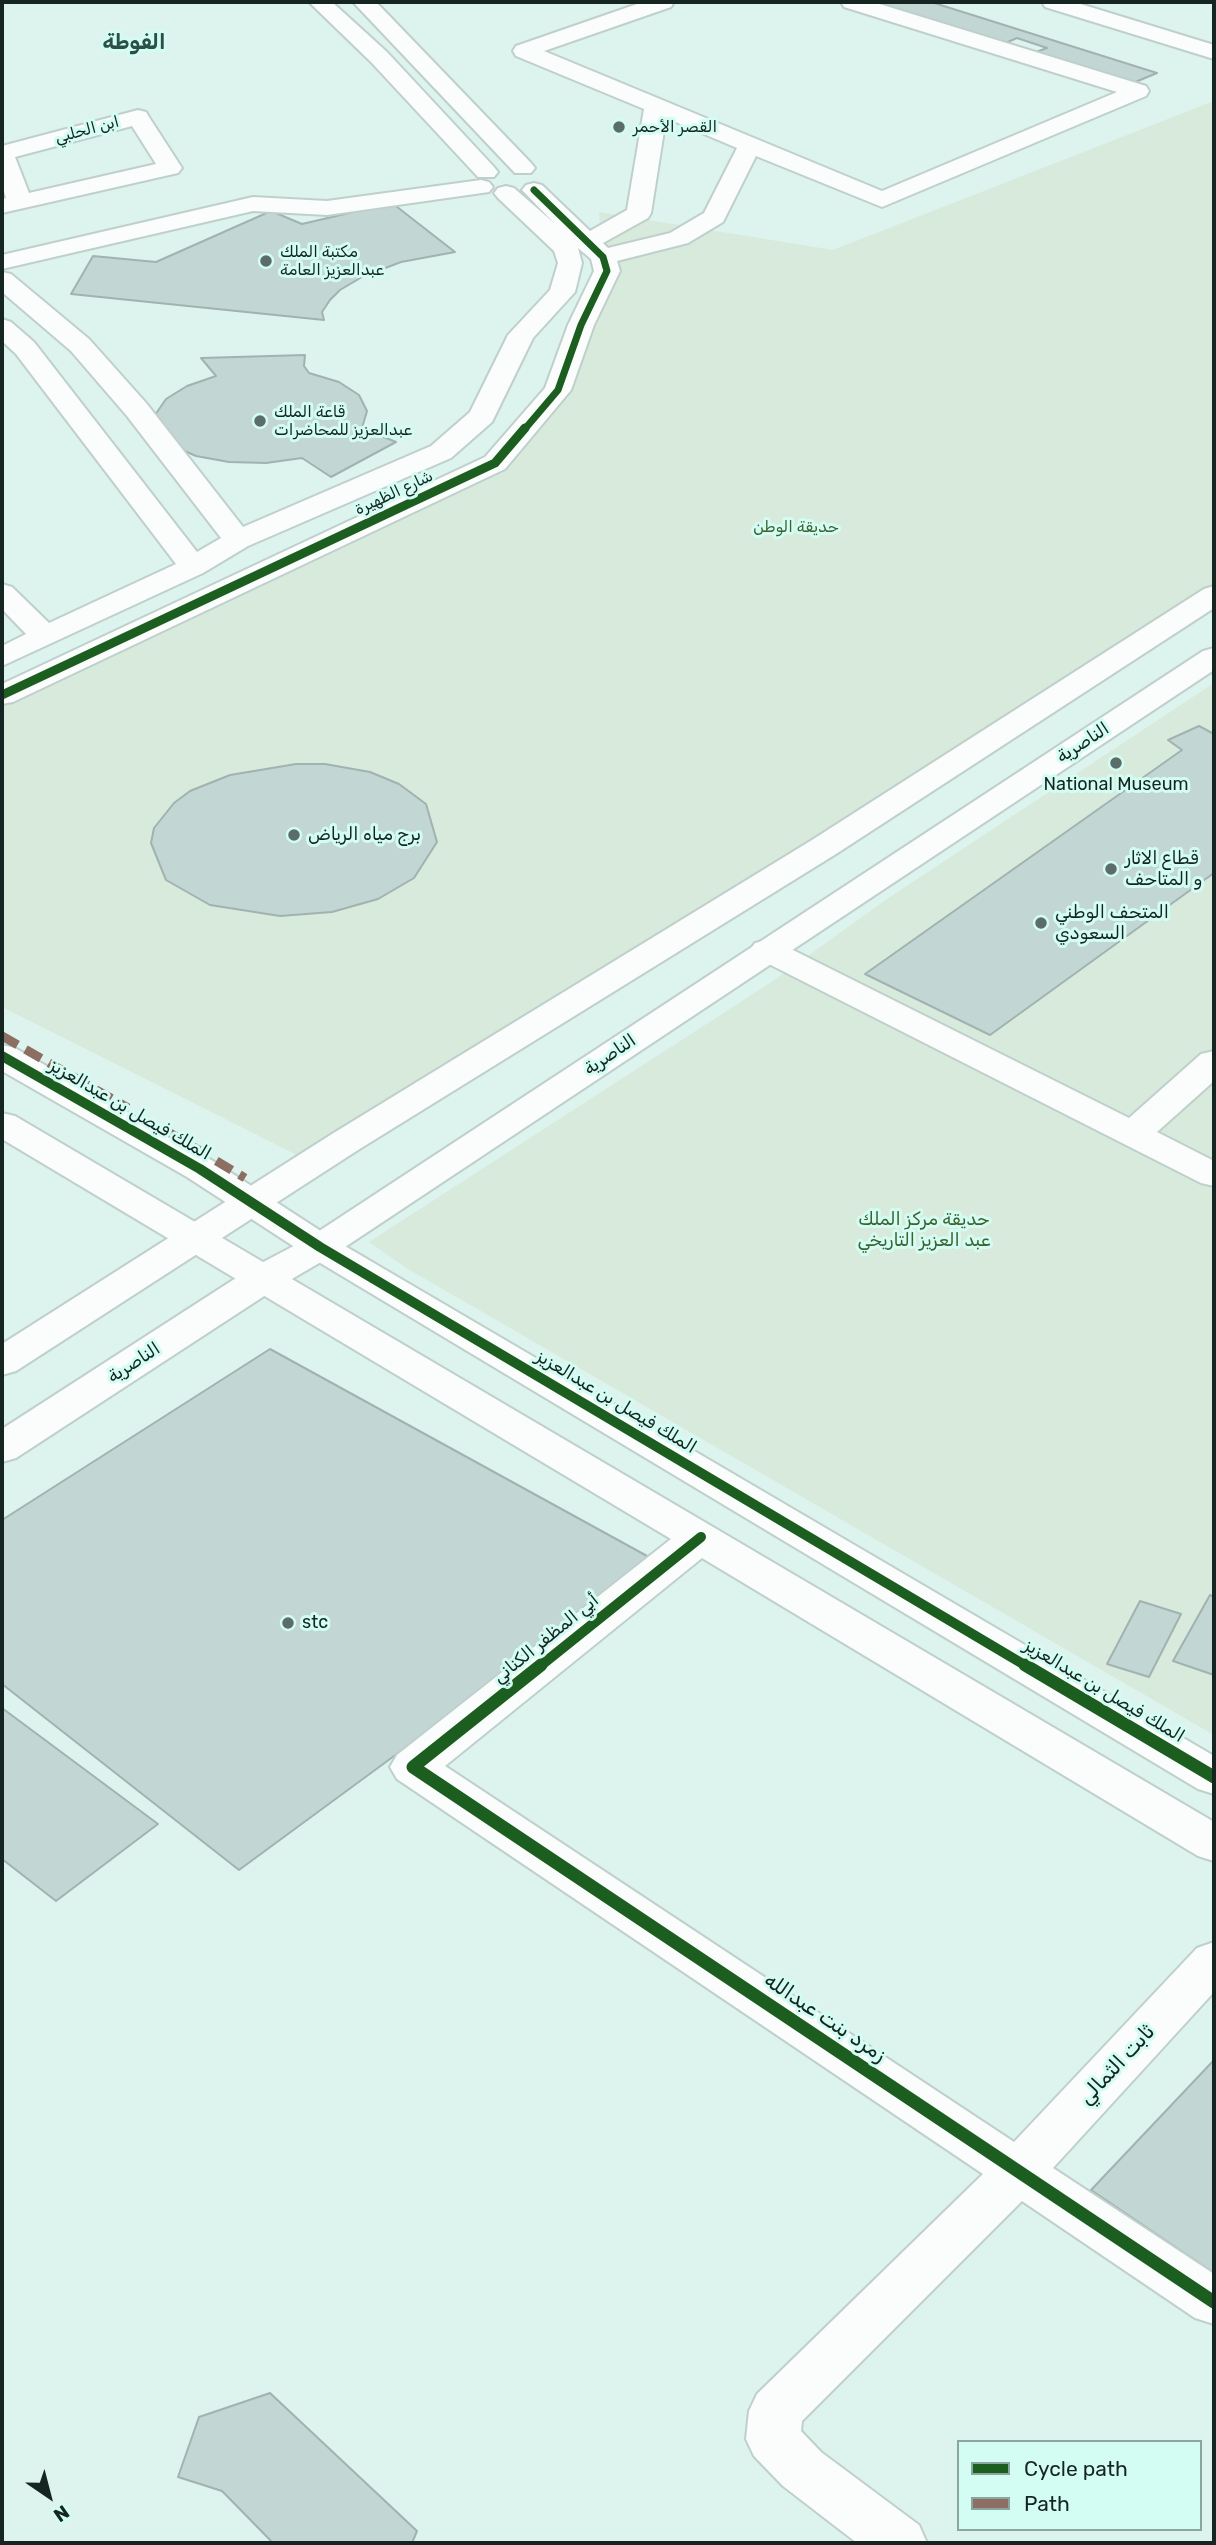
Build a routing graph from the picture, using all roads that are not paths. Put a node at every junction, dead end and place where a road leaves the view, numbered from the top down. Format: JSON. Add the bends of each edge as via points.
{"nodes":[{"id":1,"x":320,"y":2,"type":"edge"},
{"id":2,"x":364,"y":2,"type":"edge"},
{"id":3,"x":663,"y":2,"type":"edge"},
{"id":4,"x":852,"y":2,"type":"edge"},
{"id":5,"x":1053,"y":2,"type":"edge"},
{"id":6,"x":1119,"y":2,"type":"edge"},
{"id":7,"x":1213,"y":30,"type":"edge"},
{"id":8,"x":1214,"y":52,"type":"edge"},
{"id":9,"x":656,"y":108,"type":"junction"},
{"id":10,"x":750,"y":145,"type":"junction"},
{"id":11,"x":529,"y":179,"type":"junction"},
{"id":12,"x":491,"y":184,"type":"junction"},
{"id":13,"x":180,"y":200,"type":"dead end"},
{"id":14,"x":11,"y":204,"type":"edge"},
{"id":15,"x":118,"y":204,"type":"dead end"},
{"id":16,"x":202,"y":214,"type":"junction"},
{"id":17,"x":2,"y":229,"type":"edge"},
{"id":18,"x":594,"y":250,"type":"junction"},
{"id":19,"x":2,"y":262,"type":"edge"},
{"id":20,"x":2,"y":279,"type":"edge"},
{"id":21,"x":2,"y":327,"type":"edge"},
{"id":22,"x":238,"y":540,"type":"junction"},
{"id":23,"x":193,"y":567,"type":"junction"},
{"id":24,"x":2,"y":593,"type":"edge"},
{"id":25,"x":1214,"y":595,"type":"edge"},
{"id":26,"x":45,"y":636,"type":"junction"},
{"id":27,"x":2,"y":657,"type":"edge"},
{"id":28,"x":1214,"y":657,"type":"edge"},
{"id":29,"x":2,"y":695,"type":"edge"},
{"id":30,"x":824,"y":847,"type":"junction"},
{"id":31,"x":882,"y":874,"type":"junction"},
{"id":32,"x":767,"y":950,"type":"junction"},
{"id":33,"x":2,"y":1056,"type":"edge"},
{"id":34,"x":1214,"y":1062,"type":"edge"},
{"id":35,"x":2,"y":1124,"type":"edge"},
{"id":36,"x":1133,"y":1134,"type":"junction"},
{"id":37,"x":1214,"y":1175,"type":"edge"},
{"id":38,"x":253,"y":1204,"type":"junction"},
{"id":39,"x":198,"y":1238,"type":"junction"},
{"id":40,"x":320,"y":1247,"type":"junction"},
{"id":41,"x":264,"y":1278,"type":"junction"},
{"id":42,"x":2,"y":1362,"type":"edge"},
{"id":43,"x":2,"y":1448,"type":"edge"},
{"id":44,"x":701,"y":1537,"type":"junction"},
{"id":45,"x":412,"y":1768,"type":"joint"},
{"id":46,"x":1214,"y":1777,"type":"edge"},
{"id":47,"x":1214,"y":1844,"type":"edge"},
{"id":48,"x":1214,"y":1961,"type":"edge"},
{"id":49,"x":1020,"y":2170,"type":"junction"},
{"id":50,"x":1214,"y":2302,"type":"edge"},
{"id":51,"x":899,"y":2543,"type":"edge"}],
"edges":[{"from":1,"to":12,"type":"street","name":"شارع الظهيرة","via":[[379,57]]},
{"from":2,"to":11,"type":"street"},
{"from":3,"to":9,"type":"street","via":[[524,51]]},
{"from":4,"to":10,"type":"street","via":[[1138,91],[882,200]]},
{"from":5,"to":8,"type":"street"},
{"from":6,"to":7,"type":"street"},
{"from":9,"to":10,"type":"street"},
{"from":9,"to":18,"type":"street","via":[[639,213]]},
{"from":10,"to":18,"type":"street","via":[[714,217],[679,238]]},
{"from":11,"to":12,"type":"street"},
{"from":11,"to":18,"type":"street"},
{"from":12,"to":16,"type":"street","via":[[327,208],[253,204]]},
{"from":12,"to":22,"type":"street","name":"شارع الظهيرة","via":[[552,234],[566,249],[570,262],[562,292],[521,335],[482,416],[441,452]]},
{"from":13,"to":16,"type":"street"},
{"from":14,"to":14,"type":"street","name":"ابن الحلبي","via":[[2,153],[138,117],[170,168]]},
{"from":15,"to":17,"type":"street"},
{"from":16,"to":19,"type":"street"},
{"from":18,"to":29,"type":"street","name":"شارع الظهيرة","via":[[607,271],[558,390],[495,463]]},
{"from":20,"to":22,"type":"street","via":[[80,345]]},
{"from":21,"to":23,"type":"street","via":[[25,348]]},
{"from":22,"to":23,"type":"street","name":"شارع الظهيرة"},
{"from":23,"to":26,"type":"street","name":"شارع الظهيرة"},
{"from":24,"to":26,"type":"street"},
{"from":25,"to":30,"type":"street"},
{"from":26,"to":27,"type":"street","name":"شارع الظهيرة"},
{"from":28,"to":31,"type":"street","name":"الناصرية"},
{"from":30,"to":31,"type":"street","via":[[806,865],[819,882],[854,886]]},
{"from":30,"to":38,"type":"street","via":[[345,1142]]},
{"from":31,"to":32,"type":"street","name":"الناصرية"},
{"from":32,"to":36,"type":"street"},
{"from":32,"to":40,"type":"street","name":"الناصرية"},
{"from":33,"to":38,"type":"street","name":"الملك فيصل بن عبدالعزيز"},
{"from":34,"to":36,"type":"street"},
{"from":35,"to":39,"type":"street"},
{"from":36,"to":37,"type":"street"},
{"from":38,"to":39,"type":"street"},
{"from":38,"to":40,"type":"street","name":"الملك فيصل بن عبدالعزيز"},
{"from":39,"to":41,"type":"street"},
{"from":39,"to":42,"type":"street"},
{"from":40,"to":41,"type":"street","name":"الناصرية"},
{"from":40,"to":46,"type":"street","name":"الملك فيصل بن عبدالعزيز"},
{"from":41,"to":43,"type":"street","name":"الناصرية"},
{"from":41,"to":44,"type":"street"},
{"from":44,"to":45,"type":"street","name":"أبي المظفر الكناني"},
{"from":44,"to":47,"type":"street"},
{"from":45,"to":49,"type":"street","name":"زمرد بنت عبدالله"},
{"from":48,"to":49,"type":"street","name":"ثابت الثمالي"},
{"from":49,"to":50,"type":"street","name":"زمرد بنت عبدالله"},
{"from":49,"to":51,"type":"street","name":"ثابت الثمالي","via":[[776,2410],[773,2439],[802,2469]]}]}
